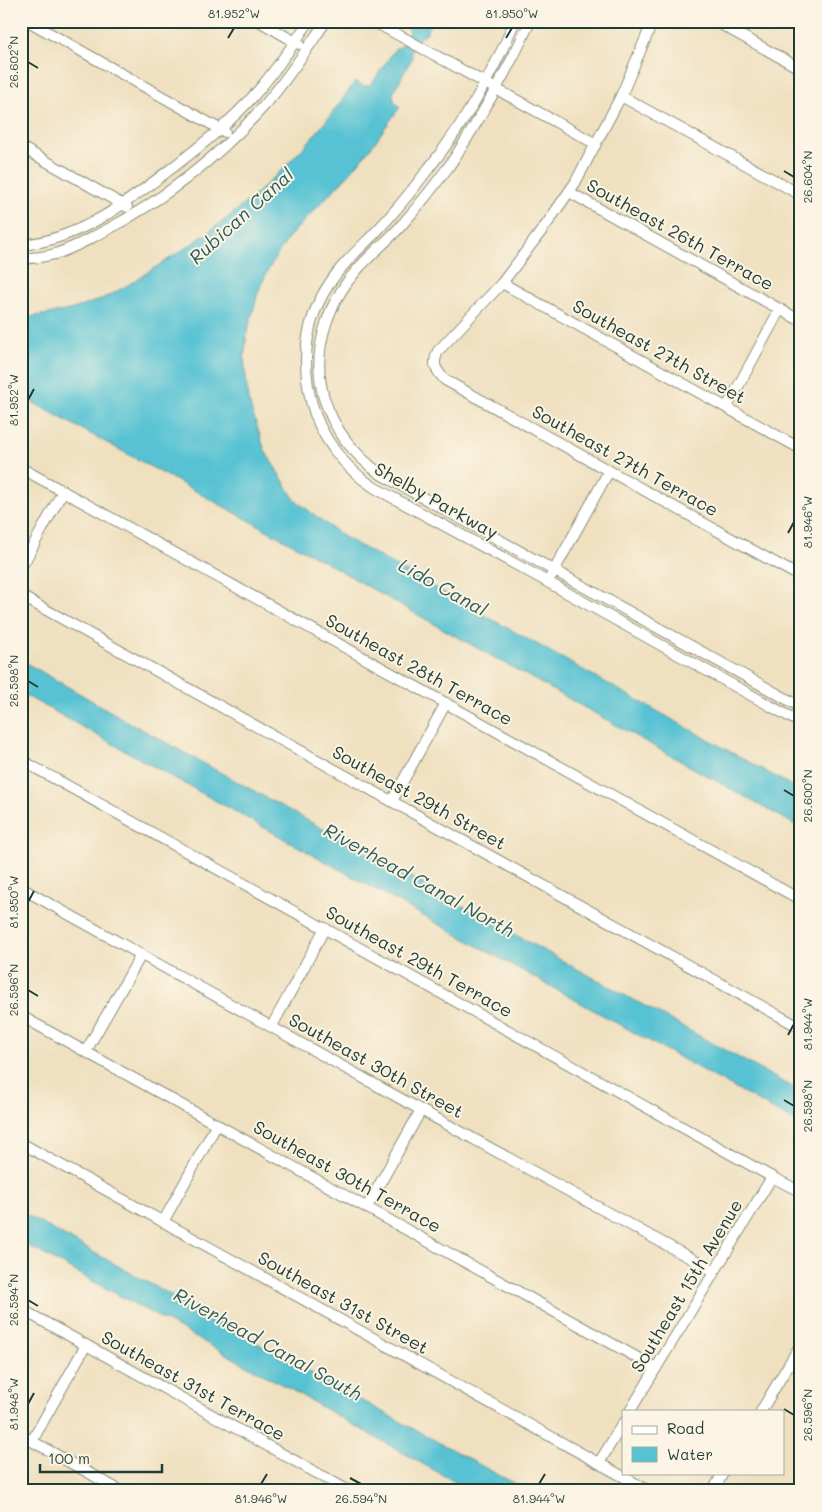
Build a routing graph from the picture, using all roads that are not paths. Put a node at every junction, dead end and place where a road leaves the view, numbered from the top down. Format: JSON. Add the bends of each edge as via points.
{"nodes":[{"id":1,"x":28,"y":21,"type":"edge"},
{"id":2,"x":259,"y":21,"type":"edge"},
{"id":3,"x":309,"y":21,"type":"edge"},
{"id":4,"x":326,"y":21,"type":"edge"},
{"id":5,"x":374,"y":21,"type":"edge"},
{"id":6,"x":515,"y":21,"type":"edge"},
{"id":7,"x":530,"y":21,"type":"edge"},
{"id":8,"x":653,"y":21,"type":"edge"},
{"id":9,"x":715,"y":21,"type":"edge"},
{"id":10,"x":295,"y":41,"type":"junction"},
{"id":11,"x":307,"y":50,"type":"junction"},
{"id":12,"x":801,"y":68,"type":"edge"},
{"id":13,"x":485,"y":82,"type":"junction"},
{"id":14,"x":496,"y":89,"type":"junction"},
{"id":15,"x":621,"y":96,"type":"junction"},
{"id":16,"x":221,"y":128,"type":"junction"},
{"id":17,"x":232,"y":138,"type":"junction"},
{"id":18,"x":596,"y":144,"type":"junction"},
{"id":19,"x":21,"y":147,"type":"edge"},
{"id":20,"x":569,"y":192,"type":"junction"},
{"id":21,"x":801,"y":195,"type":"edge"},
{"id":22,"x":123,"y":204,"type":"junction"},
{"id":23,"x":135,"y":213,"type":"junction"},
{"id":24,"x":21,"y":245,"type":"edge"},
{"id":25,"x":21,"y":259,"type":"edge"},
{"id":26,"x":502,"y":283,"type":"junction"},
{"id":27,"x":780,"y":309,"type":"junction"},
{"id":28,"x":801,"y":321,"type":"edge"},
{"id":29,"x":726,"y":408,"type":"junction"},
{"id":30,"x":801,"y":449,"type":"edge"},
{"id":31,"x":21,"y":468,"type":"edge"},
{"id":32,"x":609,"y":471,"type":"junction"},
{"id":33,"x":382,"y":475,"type":"junction"},
{"id":34,"x":375,"y":488,"type":"junction"},
{"id":35,"x":63,"y":491,"type":"junction"},
{"id":36,"x":21,"y":568,"type":"edge"},
{"id":37,"x":554,"y":570,"type":"junction"},
{"id":38,"x":801,"y":578,"type":"edge"},
{"id":39,"x":548,"y":582,"type":"junction"},
{"id":40,"x":21,"y":596,"type":"edge"},
{"id":41,"x":446,"y":703,"type":"junction"},
{"id":42,"x":801,"y":708,"type":"edge"},
{"id":43,"x":801,"y":723,"type":"edge"},
{"id":44,"x":21,"y":760,"type":"edge"},
{"id":45,"x":392,"y":801,"type":"junction"},
{"id":46,"x":21,"y":888,"type":"edge"},
{"id":47,"x":801,"y":900,"type":"edge"},
{"id":48,"x":325,"y":928,"type":"junction"},
{"id":49,"x":141,"y":955,"type":"junction"},
{"id":50,"x":21,"y":1016,"type":"edge"},
{"id":51,"x":272,"y":1026,"type":"junction"},
{"id":52,"x":801,"y":1028,"type":"edge"},
{"id":53,"x":86,"y":1052,"type":"junction"},
{"id":54,"x":420,"y":1110,"type":"junction"},
{"id":55,"x":217,"y":1124,"type":"junction"},
{"id":56,"x":21,"y":1143,"type":"edge"},
{"id":57,"x":772,"y":1177,"type":"junction"},
{"id":58,"x":801,"y":1192,"type":"edge"},
{"id":59,"x":367,"y":1207,"type":"junction"},
{"id":60,"x":163,"y":1222,"type":"junction"},
{"id":61,"x":714,"y":1271,"type":"junction"},
{"id":62,"x":21,"y":1309,"type":"edge"},
{"id":63,"x":801,"y":1344,"type":"edge"},
{"id":64,"x":86,"y":1345,"type":"junction"},
{"id":65,"x":656,"y":1368,"type":"junction"},
{"id":66,"x":631,"y":1410,"type":"edge"},
{"id":67,"x":761,"y":1410,"type":"edge"},
{"id":68,"x":622,"y":1425,"type":"edge"},
{"id":69,"x":21,"y":1435,"type":"edge"},
{"id":70,"x":32,"y":1441,"type":"junction"},
{"id":71,"x":599,"y":1463,"type":"junction"},
{"id":72,"x":723,"y":1474,"type":"edge"},
{"id":73,"x":121,"y":1491,"type":"edge"},
{"id":74,"x":349,"y":1491,"type":"edge"},
{"id":75,"x":648,"y":1491,"type":"edge"},
{"id":76,"x":713,"y":1491,"type":"edge"}],
"edges":[{"from":1,"to":16,"type":"street"},
{"from":2,"to":10,"type":"street"},
{"from":3,"to":10,"type":"street"},
{"from":4,"to":11,"type":"street"},
{"from":5,"to":13,"type":"street"},
{"from":6,"to":13,"type":"street","name":"Shelby Parkway"},
{"from":7,"to":14,"type":"street","name":"Shelby Parkway"},
{"from":8,"to":15,"type":"street"},
{"from":9,"to":12,"type":"street"},
{"from":10,"to":11,"type":"street"},
{"from":10,"to":16,"type":"street","via":[[256,92]]},
{"from":11,"to":17,"type":"street","via":[[264,106]]},
{"from":13,"to":14,"type":"street"},
{"from":13,"to":34,"type":"street","name":"Shelby Parkway","via":[[426,172],[330,282],[310,326],[306,374],[320,425],[341,459]]},
{"from":14,"to":18,"type":"street"},
{"from":14,"to":33,"type":"street","name":"Shelby Parkway","via":[[438,180],[345,285],[324,328],[320,375],[330,415],[356,453]]},
{"from":15,"to":18,"type":"street"},
{"from":15,"to":21,"type":"street"},
{"from":16,"to":17,"type":"street"},
{"from":16,"to":22,"type":"street"},
{"from":17,"to":23,"type":"street","via":[[186,178]]},
{"from":18,"to":20,"type":"street"},
{"from":19,"to":22,"type":"street"},
{"from":20,"to":26,"type":"street"},
{"from":20,"to":27,"type":"street","name":"Southeast 26th Terrace"},
{"from":22,"to":23,"type":"street"},
{"from":22,"to":24,"type":"street","via":[[73,232]]},
{"from":23,"to":25,"type":"street","via":[[70,248],[46,256]]},
{"from":26,"to":29,"type":"street","name":"Southeast 27th Street"},
{"from":26,"to":32,"type":"street","name":"Southeast 27th Terrace","via":[[438,351],[434,360],[436,370],[445,380]]},
{"from":27,"to":28,"type":"street","name":"Southeast 26th Terrace"},
{"from":27,"to":29,"type":"street"},
{"from":29,"to":30,"type":"street","name":"Southeast 27th Street"},
{"from":31,"to":35,"type":"street","name":"Southeast 28th Terrace"},
{"from":32,"to":37,"type":"street"},
{"from":32,"to":38,"type":"street","name":"Southeast 27th Terrace"},
{"from":33,"to":34,"type":"street"},
{"from":33,"to":37,"type":"street","name":"Shelby Parkway"},
{"from":34,"to":39,"type":"street","name":"Shelby Parkway"},
{"from":35,"to":36,"type":"street"},
{"from":35,"to":41,"type":"street","name":"Southeast 28th Terrace"},
{"from":37,"to":39,"type":"street"},
{"from":37,"to":42,"type":"street","name":"Shelby Parkway"},
{"from":39,"to":43,"type":"street","name":"Shelby Parkway"},
{"from":40,"to":45,"type":"street","name":"Southeast 29th Street"},
{"from":41,"to":45,"type":"street"},
{"from":41,"to":47,"type":"street","name":"Southeast 28th Terrace"},
{"from":44,"to":48,"type":"street","name":"Southeast 29th Terrace"},
{"from":45,"to":52,"type":"street","name":"Southeast 29th Street"},
{"from":46,"to":49,"type":"street","name":"Southeast 30th Street"},
{"from":48,"to":51,"type":"street"},
{"from":48,"to":57,"type":"street","name":"Southeast 29th Terrace"},
{"from":49,"to":51,"type":"street","name":"Southeast 30th Street"},
{"from":49,"to":53,"type":"street"},
{"from":50,"to":53,"type":"street","name":"Southeast 30th Terrace"},
{"from":51,"to":54,"type":"street","name":"Southeast 30th Street"},
{"from":53,"to":55,"type":"street","name":"Southeast 30th Terrace"},
{"from":54,"to":59,"type":"street"},
{"from":54,"to":61,"type":"street","name":"Southeast 30th Street"},
{"from":55,"to":59,"type":"street","name":"Southeast 30th Terrace"},
{"from":55,"to":60,"type":"street"},
{"from":56,"to":60,"type":"street","name":"Southeast 31st Street"},
{"from":57,"to":58,"type":"street","name":"Southeast 29th Terrace"},
{"from":57,"to":61,"type":"street","name":"Southeast 15th Avenue"},
{"from":59,"to":65,"type":"street","name":"Southeast 30th Terrace"},
{"from":60,"to":71,"type":"street","name":"Southeast 31st Street"},
{"from":61,"to":65,"type":"street","name":"Southeast 15th Avenue"},
{"from":62,"to":64,"type":"street","name":"Southeast 31st Terrace"},
{"from":63,"to":67,"type":"street"},
{"from":64,"to":70,"type":"street"},
{"from":64,"to":74,"type":"street","name":"Southeast 31st Terrace"},
{"from":65,"to":66,"type":"street","name":"Southeast 15th Avenue"},
{"from":68,"to":71,"type":"street"},
{"from":69,"to":70,"type":"street"},
{"from":70,"to":73,"type":"street"},
{"from":71,"to":75,"type":"street","name":"Southeast 31st Street"},
{"from":72,"to":76,"type":"street"}]}
